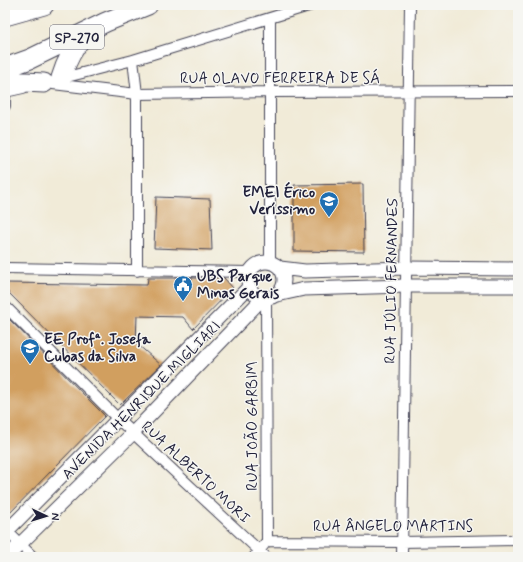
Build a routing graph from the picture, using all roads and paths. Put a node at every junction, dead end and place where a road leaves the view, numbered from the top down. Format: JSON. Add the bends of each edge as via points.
{"nodes":[{"id":1,"x":44,"y":5,"type":"edge"},
{"id":2,"x":148,"y":5,"type":"edge"},
{"id":3,"x":312,"y":5,"type":"edge"},
{"id":4,"x":410,"y":5,"type":"edge"},
{"id":5,"x":5,"y":16,"type":"edge"},
{"id":6,"x":270,"y":18,"type":"junction"},
{"id":7,"x":87,"y":32,"type":"junction"},
{"id":8,"x":133,"y":60,"type":"junction"},
{"id":9,"x":5,"y":68,"type":"edge"},
{"id":10,"x":5,"y":81,"type":"edge"},
{"id":11,"x":52,"y":81,"type":"junction"},
{"id":12,"x":518,"y":91,"type":"edge"},
{"id":13,"x":5,"y":92,"type":"edge"},
{"id":14,"x":270,"y":92,"type":"junction"},
{"id":15,"x":408,"y":92,"type":"junction"},
{"id":16,"x":137,"y":94,"type":"junction"},
{"id":17,"x":5,"y":106,"type":"edge"},
{"id":18,"x":275,"y":265,"type":"junction"},
{"id":19,"x":5,"y":268,"type":"edge"},
{"id":20,"x":406,"y":268,"type":"junction"},
{"id":21,"x":518,"y":268,"type":"edge"},
{"id":22,"x":137,"y":271,"type":"junction"},
{"id":23,"x":249,"y":272,"type":"junction"},
{"id":24,"x":406,"y":286,"type":"junction"},
{"id":25,"x":518,"y":286,"type":"edge"},
{"id":26,"x":249,"y":287,"type":"junction"},
{"id":27,"x":269,"y":297,"type":"junction"},
{"id":28,"x":5,"y":306,"type":"edge"},
{"id":29,"x":118,"y":419,"type":"junction"},
{"id":30,"x":132,"y":433,"type":"junction"},
{"id":31,"x":6,"y":531,"type":"edge"},
{"id":32,"x":518,"y":540,"type":"edge"},
{"id":33,"x":267,"y":541,"type":"junction"},
{"id":34,"x":402,"y":542,"type":"junction"},
{"id":35,"x":19,"y":544,"type":"junction"},
{"id":36,"x":260,"y":555,"type":"edge"},
{"id":37,"x":7,"y":557,"type":"edge"},
{"id":38,"x":33,"y":557,"type":"edge"},
{"id":39,"x":402,"y":557,"type":"edge"}],
"edges":[{"from":1,"to":5,"type":"highway","number":"SP-270"},
{"from":2,"to":7,"type":"highway","number":"SP-270"},
{"from":3,"to":6,"type":"street"},
{"from":4,"to":15,"type":"street","name":"RUA JÚLIO FERNANDES"},
{"from":6,"to":8,"type":"street"},
{"from":6,"to":14,"type":"street"},
{"from":7,"to":9,"type":"highway","number":"SP-270"},
{"from":7,"to":11,"type":"highway"},
{"from":8,"to":11,"type":"street"},
{"from":8,"to":16,"type":"street"},
{"from":10,"to":11,"type":"highway"},
{"from":11,"to":13,"type":"street"},
{"from":11,"to":16,"type":"street","name":"RUA OLAVO FERREIRA DE SÁ"},
{"from":12,"to":15,"type":"street","name":"RUA OLAVO FERREIRA DE SÁ"},
{"from":13,"to":17,"type":"street"},
{"from":14,"to":15,"type":"street","name":"RUA OLAVO FERREIRA DE SÁ"},
{"from":14,"to":16,"type":"street","name":"RUA OLAVO FERREIRA DE SÁ"},
{"from":14,"to":18,"type":"street"},
{"from":15,"to":20,"type":"street","name":"RUA JÚLIO FERNANDES"},
{"from":16,"to":22,"type":"street"},
{"from":18,"to":20,"type":"street","via":[[305,271]]},
{"from":18,"to":23,"type":"street","via":[[258,264]]},
{"from":18,"to":27,"type":"street","via":[[283,274],[283,286]]},
{"from":19,"to":22,"type":"street"},
{"from":20,"to":21,"type":"street"},
{"from":20,"to":24,"type":"street","name":"RUA JÚLIO FERNANDES"},
{"from":22,"to":23,"type":"street"},
{"from":23,"to":26,"type":"street"},
{"from":24,"to":25,"type":"street"},
{"from":24,"to":27,"type":"street","via":[[304,289]]},
{"from":24,"to":34,"type":"street","name":"RUA JÚLIO FERNANDES"},
{"from":26,"to":27,"type":"street","via":[[256,295]]},
{"from":26,"to":29,"type":"street","name":"AVENIDA HENRIQUE MIGLIARI"},
{"from":27,"to":30,"type":"street","name":"AVENIDA HENRIQUE MIGLIARI"},
{"from":27,"to":33,"type":"street","name":"RUA JOÃO GARBIM"},
{"from":28,"to":29,"type":"street","name":"RUA ALBERTO MORI"},
{"from":29,"to":30,"type":"street","name":"RUA ALBERTO MORI"},
{"from":29,"to":31,"type":"street","name":"AVENIDA HENRIQUE MIGLIARI"},
{"from":30,"to":35,"type":"street","name":"AVENIDA HENRIQUE MIGLIARI"},
{"from":30,"to":36,"type":"street","name":"RUA ALBERTO MORI"},
{"from":31,"to":35,"type":"street"},
{"from":32,"to":34,"type":"street","name":"RUA ÂNGELO MARTINS"},
{"from":33,"to":34,"type":"street","name":"RUA ÂNGELO MARTINS"},
{"from":33,"to":36,"type":"street"},
{"from":34,"to":39,"type":"street","name":"RUA JÚLIO FERNANDES"},
{"from":35,"to":37,"type":"street","name":"AVENIDA HENRIQUE MIGLIARI"},
{"from":35,"to":38,"type":"street"}]}
